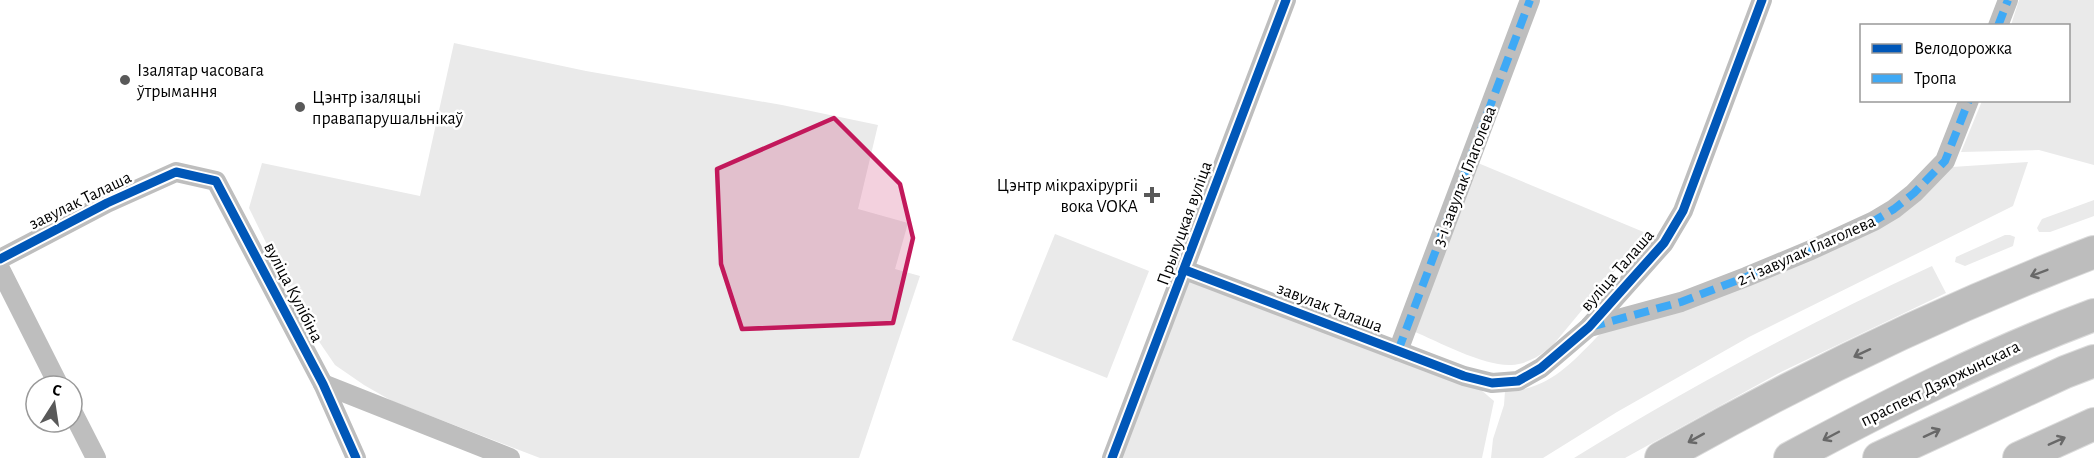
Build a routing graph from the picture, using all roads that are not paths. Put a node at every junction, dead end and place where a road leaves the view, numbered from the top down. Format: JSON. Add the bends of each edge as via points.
{"nodes":[{"id":1,"x":1286,"y":0,"type":"edge"},
{"id":2,"x":1530,"y":0,"type":"edge"},
{"id":3,"x":1761,"y":0,"type":"edge"},
{"id":4,"x":2008,"y":0,"type":"edge"},
{"id":5,"x":1999,"y":24,"type":"edge"},
{"id":6,"x":1968,"y":102,"type":"edge"},
{"id":7,"x":176,"y":172,"type":"joint"},
{"id":8,"x":2094,"y":252,"type":"edge"},
{"id":9,"x":0,"y":258,"type":"edge"},
{"id":10,"x":0,"y":269,"type":"edge"},
{"id":11,"x":1185,"y":270,"type":"junction"},
{"id":12,"x":2094,"y":315,"type":"edge"},
{"id":13,"x":1589,"y":327,"type":"junction"},
{"id":14,"x":1398,"y":351,"type":"junction"},
{"id":15,"x":2094,"y":361,"type":"edge"},
{"id":16,"x":53,"y":374,"type":"edge"},
{"id":17,"x":1464,"y":376,"type":"joint"},
{"id":18,"x":323,"y":384,"type":"junction"},
{"id":19,"x":2094,"y":424,"type":"edge"},
{"id":20,"x":84,"y":434,"type":"edge"},
{"id":21,"x":96,"y":458,"type":"edge"},
{"id":22,"x":356,"y":458,"type":"edge"},
{"id":23,"x":510,"y":458,"type":"edge"},
{"id":24,"x":1112,"y":458,"type":"edge"},
{"id":25,"x":1661,"y":458,"type":"edge"},
{"id":26,"x":1790,"y":458,"type":"edge"},
{"id":27,"x":1879,"y":458,"type":"edge"},
{"id":28,"x":2019,"y":458,"type":"edge"}],
"edges":[{"from":1,"to":11,"type":"street","name":"Прылуцкая вуліца"},
{"from":2,"to":14,"type":"street","name":"3-і завулак Глаголева"},
{"from":3,"to":13,"type":"street","name":"вуліца Талаша","via":[[1683,211],[1664,243]]},
{"from":4,"to":5,"type":"street"},
{"from":6,"to":13,"type":"street","name":"2-і завулак Глаголева","via":[[1945,161],[1894,209],[1746,277],[1681,302]]},
{"from":7,"to":9,"type":"street","name":"завулак Талаша"},
{"from":7,"to":18,"type":"street","name":"вуліца Кулібіна","via":[[216,181]]},
{"from":8,"to":25,"type":"main road","one_way":true,"via":[[2009,285],[1836,365]]},
{"from":10,"to":16,"type":"street"},
{"from":11,"to":14,"type":"street","name":"завулак Талаша"},
{"from":11,"to":24,"type":"street","name":"Прылуцкая вуліца"},
{"from":12,"to":26,"type":"main road","name":"праспект Дзяржынскага","one_way":true,"via":[[2041,335],[1873,414]]},
{"from":13,"to":17,"type":"street","name":"вуліца Талаша","via":[[1541,368],[1518,381],[1492,382]]},
{"from":14,"to":17,"type":"street","name":"завулак Талаша"},
{"from":27,"to":15,"type":"main road","one_way":true},
{"from":18,"to":22,"type":"street","name":"вуліца Кулібіна"},
{"from":18,"to":23,"type":"street"},
{"from":28,"to":19,"type":"main road","one_way":true},
{"from":20,"to":21,"type":"street"}]}
